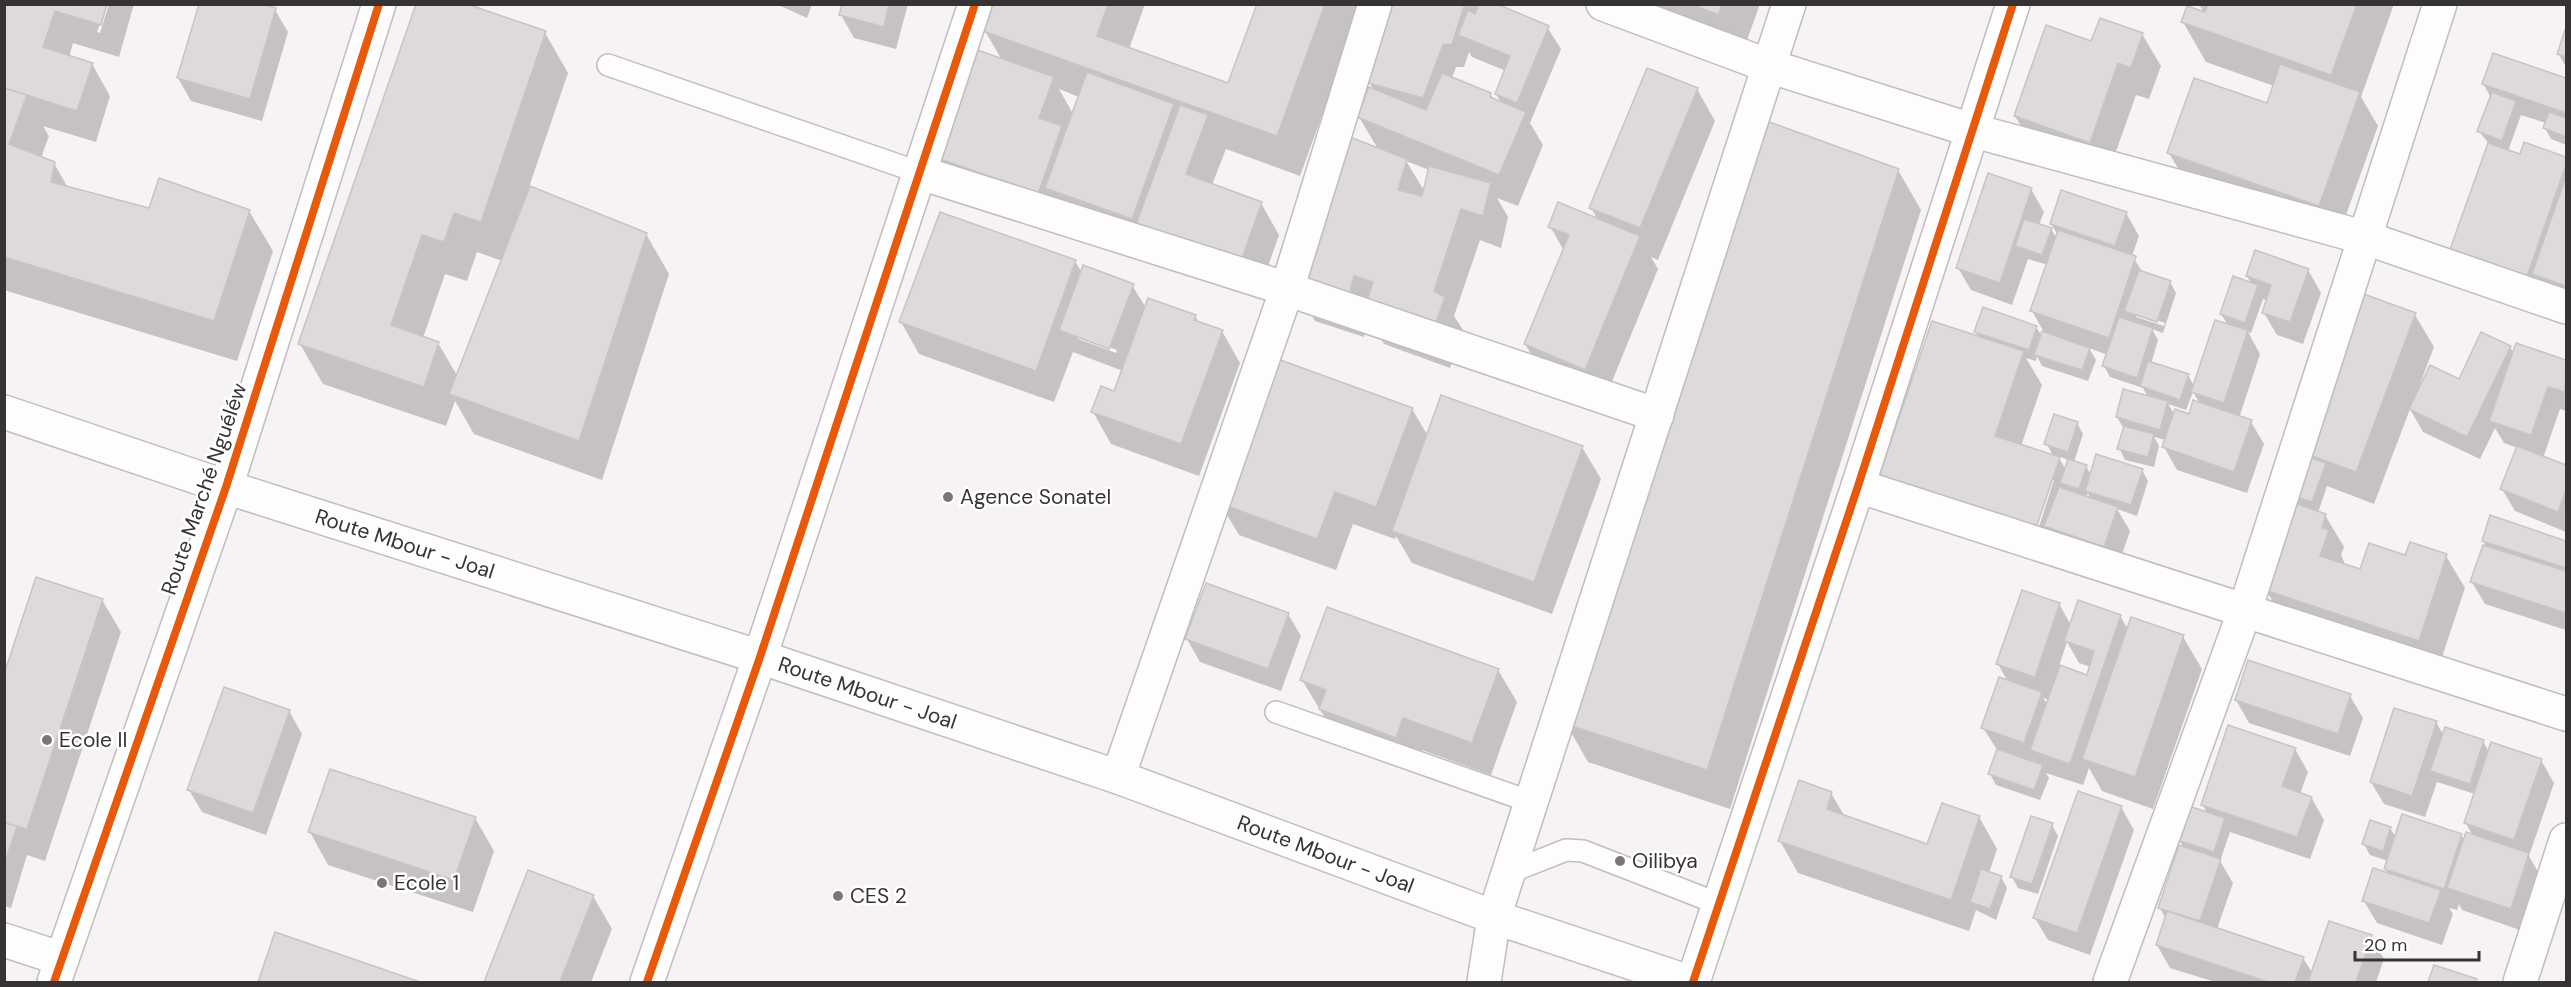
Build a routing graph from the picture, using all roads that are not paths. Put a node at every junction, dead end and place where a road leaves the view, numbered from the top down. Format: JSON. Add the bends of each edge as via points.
{"nodes":[{"id":1,"x":380,"y":4,"type":"edge"},
{"id":2,"x":975,"y":4,"type":"edge"},
{"id":3,"x":1375,"y":4,"type":"edge"},
{"id":4,"x":1603,"y":4,"type":"edge"},
{"id":5,"x":1789,"y":4,"type":"edge"},
{"id":6,"x":2013,"y":4,"type":"edge"},
{"id":7,"x":2440,"y":4,"type":"edge"},
{"id":8,"x":608,"y":65,"type":"dead end"},
{"id":9,"x":1769,"y":66,"type":"junction"},
{"id":10,"x":1971,"y":130,"type":"junction"},
{"id":11,"x":921,"y":173,"type":"junction"},
{"id":12,"x":2366,"y":238,"type":"junction"},
{"id":13,"x":1287,"y":289,"type":"junction"},
{"id":14,"x":2566,"y":307,"type":"edge"},
{"id":15,"x":4,"y":412,"type":"edge"},
{"id":16,"x":1657,"y":415,"type":"junction"},
{"id":17,"x":1858,"y":486,"type":"junction"},
{"id":18,"x":226,"y":487,"type":"junction"},
{"id":19,"x":2245,"y":610,"type":"junction"},
{"id":20,"x":760,"y":657,"type":"junction"},
{"id":21,"x":1276,"y":712,"type":"dead end"},
{"id":22,"x":2566,"y":714,"type":"edge"},
{"id":23,"x":1118,"y":777,"type":"junction"},
{"id":24,"x":1531,"y":802,"type":"junction"},
{"id":25,"x":2566,"y":840,"type":"edge"},
{"id":26,"x":1508,"y":873,"type":"junction"},
{"id":27,"x":1719,"y":904,"type":"junction"},
{"id":28,"x":1494,"y":917,"type":"junction"},
{"id":29,"x":4,"y":940,"type":"edge"},
{"id":30,"x":58,"y":971,"type":"edge"},
{"id":31,"x":647,"y":982,"type":"edge"},
{"id":32,"x":1484,"y":982,"type":"edge"},
{"id":33,"x":1691,"y":982,"type":"edge"},
{"id":34,"x":2110,"y":982,"type":"edge"},
{"id":35,"x":2520,"y":982,"type":"edge"}],
"edges":[{"from":1,"to":18,"type":"street","name":"Route Marché Nguéléw"},
{"from":2,"to":11,"type":"street"},
{"from":3,"to":13,"type":"street"},
{"from":4,"to":9,"type":"street"},
{"from":5,"to":9,"type":"street"},
{"from":6,"to":10,"type":"street"},
{"from":7,"to":12,"type":"street"},
{"from":8,"to":11,"type":"lane"},
{"from":9,"to":10,"type":"street"},
{"from":9,"to":16,"type":"street"},
{"from":10,"to":12,"type":"street"},
{"from":10,"to":17,"type":"street"},
{"from":11,"to":13,"type":"street"},
{"from":11,"to":20,"type":"street"},
{"from":12,"to":14,"type":"street"},
{"from":12,"to":19,"type":"street"},
{"from":13,"to":16,"type":"street"},
{"from":13,"to":23,"type":"street"},
{"from":15,"to":18,"type":"street","name":"Route Mbour - Joal"},
{"from":16,"to":24,"type":"street"},
{"from":17,"to":19,"type":"street"},
{"from":17,"to":27,"type":"street"},
{"from":18,"to":20,"type":"street","name":"Route Mbour - Joal"},
{"from":18,"to":30,"type":"street","name":"Route Marché Nguéléw"},
{"from":19,"to":22,"type":"street"},
{"from":19,"to":34,"type":"street"},
{"from":20,"to":23,"type":"street","name":"Route Mbour - Joal"},
{"from":20,"to":31,"type":"street"},
{"from":21,"to":24,"type":"lane"},
{"from":23,"to":28,"type":"street","name":"Route Mbour - Joal"},
{"from":24,"to":26,"type":"street"},
{"from":25,"to":35,"type":"street"},
{"from":26,"to":27,"type":"lane","via":[[1558,853],[1583,851]]},
{"from":26,"to":28,"type":"street"},
{"from":27,"to":33,"type":"street"},
{"from":28,"to":32,"type":"street"},
{"from":28,"to":33,"type":"street","name":"Route Mbour - Joal"},
{"from":29,"to":30,"type":"street"}]}
